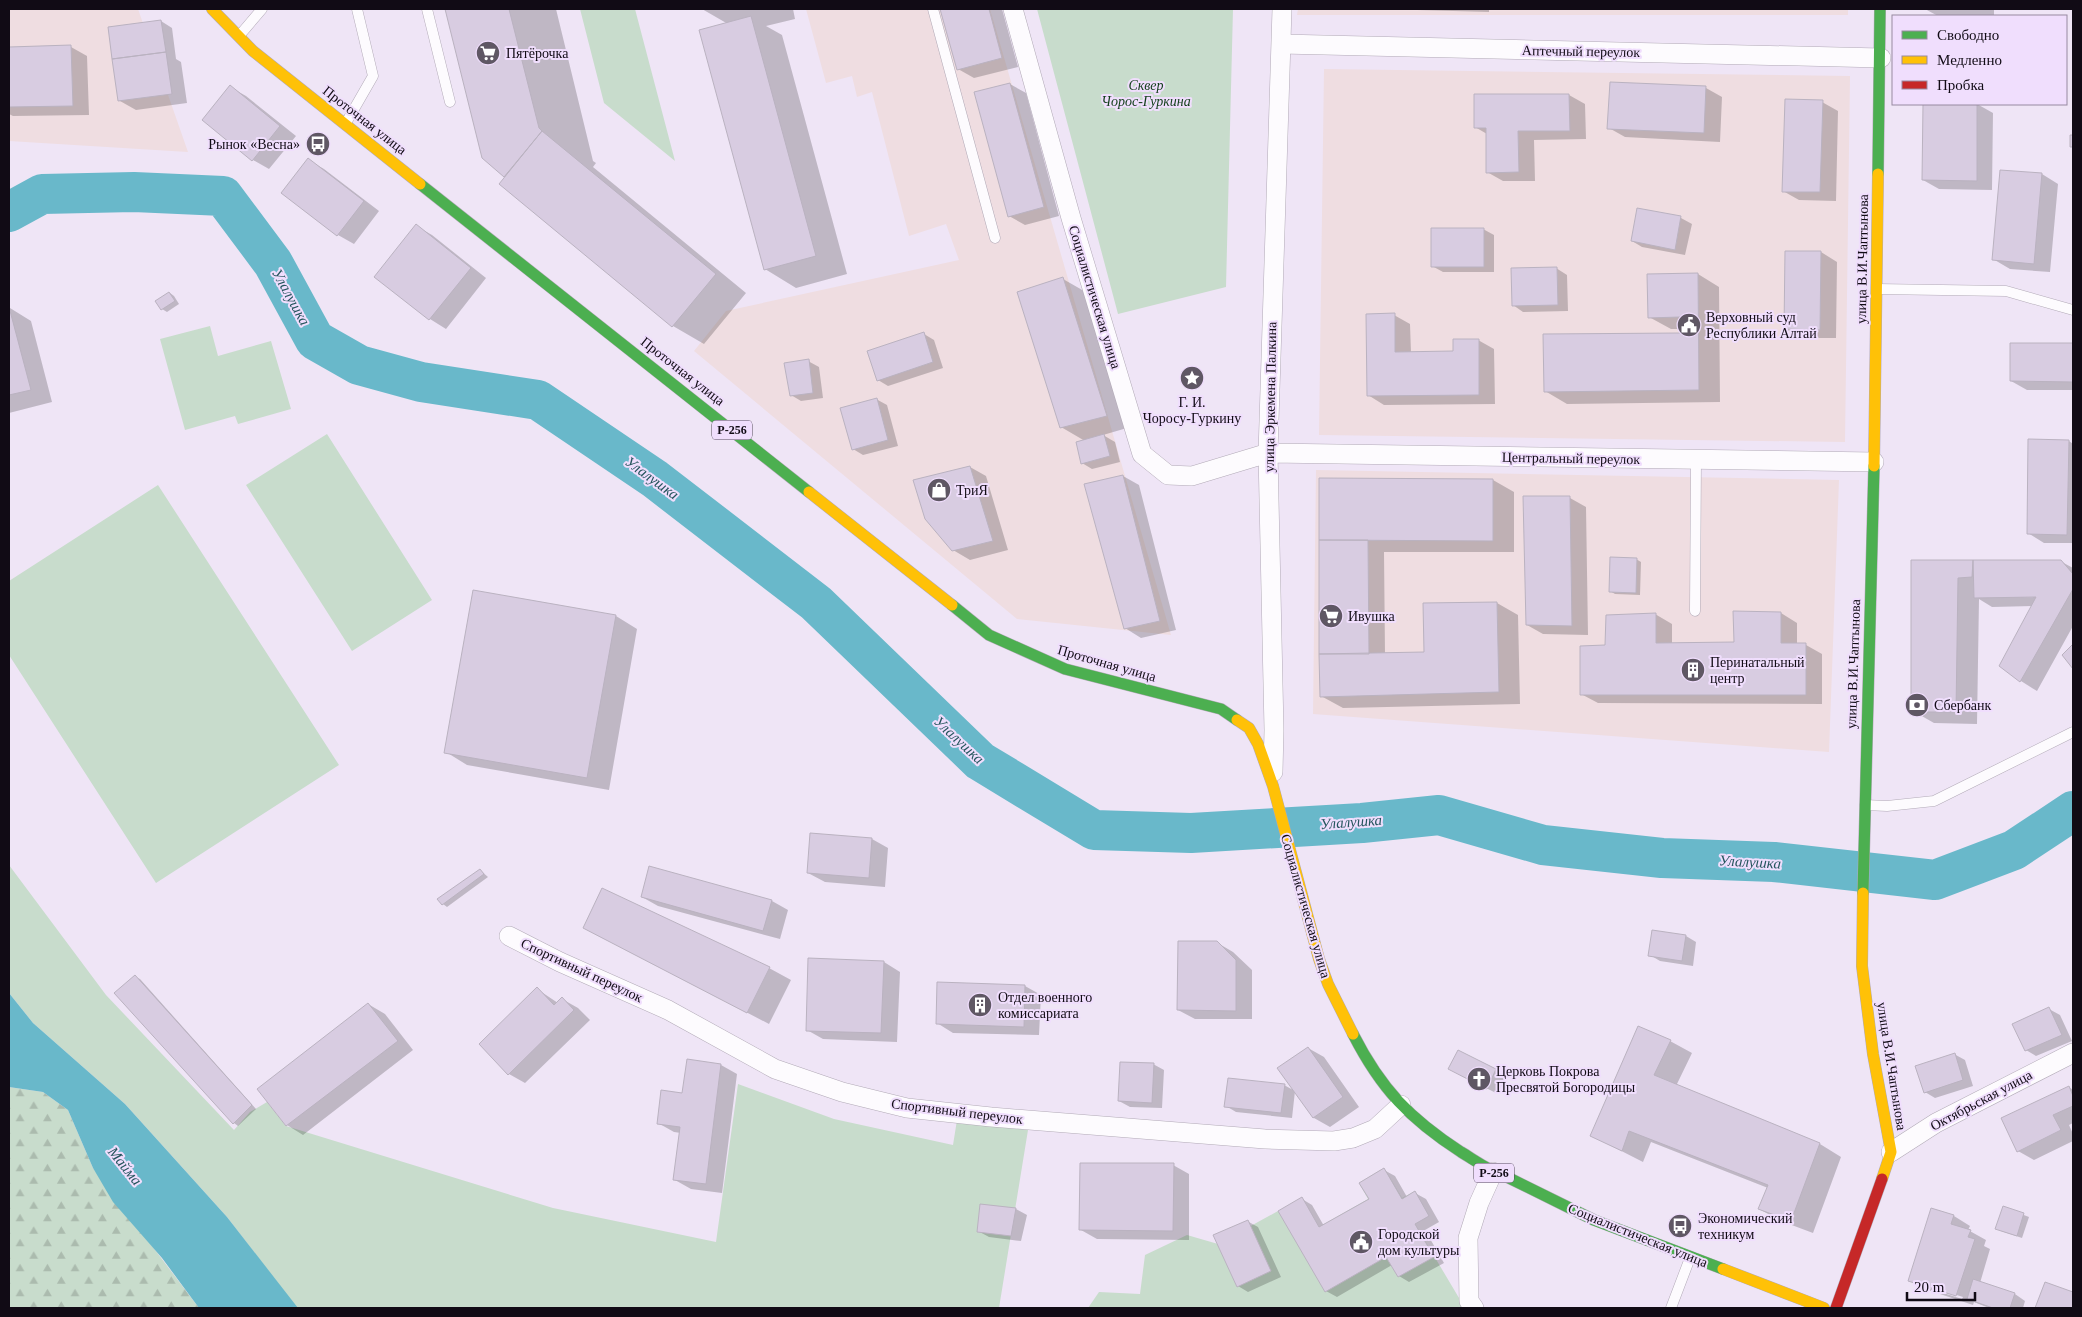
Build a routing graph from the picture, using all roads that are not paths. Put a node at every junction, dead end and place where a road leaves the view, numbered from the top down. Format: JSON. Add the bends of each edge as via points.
{"nodes":[{"id":1,"x":212,"y":9,"type":"edge"},
{"id":2,"x":262,"y":9,"type":"edge"},
{"id":3,"x":357,"y":9,"type":"edge"},
{"id":4,"x":427,"y":9,"type":"edge"},
{"id":5,"x":933,"y":9,"type":"edge"},
{"id":6,"x":1013,"y":9,"type":"edge"},
{"id":7,"x":1282,"y":9,"type":"edge"},
{"id":8,"x":1880,"y":9,"type":"edge"},
{"id":9,"x":239,"y":36,"type":"junction"},
{"id":10,"x":1281,"y":44,"type":"junction"},
{"id":11,"x":1881,"y":58,"type":"junction"},
{"id":12,"x":450,"y":102,"type":"dead end"},
{"id":13,"x":346,"y":124,"type":"junction"},
{"id":14,"x":995,"y":238,"type":"dead end"},
{"id":15,"x":1876,"y":289,"type":"junction"},
{"id":16,"x":2073,"y":310,"type":"edge"},
{"id":17,"x":1268,"y":453,"type":"junction"},
{"id":18,"x":1696,"y":459,"type":"junction"},
{"id":19,"x":1874,"y":462,"type":"junction"},
{"id":20,"x":1695,"y":611,"type":"dead end"},
{"id":21,"x":2073,"y":732,"type":"edge"},
{"id":22,"x":1273,"y":786,"type":"junction"},
{"id":23,"x":1864,"y":805,"type":"junction"},
{"id":24,"x":509,"y":936,"type":"dead end"},
{"id":25,"x":2073,"y":1053,"type":"edge"},
{"id":26,"x":1401,"y":1105,"type":"junction"},
{"id":27,"x":1891,"y":1152,"type":"junction"},
{"id":28,"x":1493,"y":1172,"type":"junction"},
{"id":29,"x":1690,"y":1257,"type":"junction"},
{"id":30,"x":1474,"y":1308,"type":"edge"},
{"id":31,"x":1671,"y":1308,"type":"edge"},
{"id":32,"x":1824,"y":1308,"type":"edge"},
{"id":33,"x":1836,"y":1308,"type":"edge"}],
"edges":[{"from":1,"to":9,"type":"main road","name":"Проточная улица","number":"Р-256"},
{"from":2,"to":9,"type":"lane"},
{"from":3,"to":13,"type":"lane","via":[[373,76]]},
{"from":4,"to":12,"type":"lane"},
{"from":5,"to":14,"type":"lane"},
{"from":6,"to":17,"type":"street","name":"Социалистическая улица","via":[[1142,454],[1168,475],[1192,476]]},
{"from":7,"to":10,"type":"street","name":"улица Эркемена Палкина"},
{"from":8,"to":11,"type":"main road","name":"улица В.И.Чаптынова"},
{"from":9,"to":13,"type":"main road","name":"Проточная улица","number":"Р-256","via":[[253,51]]},
{"from":10,"to":11,"type":"street","name":"Аптечный переулок"},
{"from":10,"to":17,"type":"street","name":"улица Эркемена Палкина"},
{"from":11,"to":15,"type":"main road","name":"улица В.И.Чаптынова"},
{"from":13,"to":22,"type":"main road","name":"Проточная улица","number":"Р-256","via":[[989,635],[1065,668],[1221,709],[1249,728]]},
{"from":15,"to":16,"type":"lane","via":[[2006,291]]},
{"from":15,"to":19,"type":"main road","name":"улица В.И.Чаптынова"},
{"from":17,"to":18,"type":"street","name":"Центральный переулок"},
{"from":17,"to":22,"type":"street","name":"улица Эркемена Палкина"},
{"from":18,"to":19,"type":"street","name":"Центральный переулок"},
{"from":18,"to":20,"type":"lane"},
{"from":19,"to":23,"type":"main road","name":"улица В.И.Чаптынова"},
{"from":21,"to":23,"type":"lane","via":[[1934,801]]},
{"from":22,"to":26,"type":"main road","name":"Социалистическая улица","number":"Р-256","via":[[1328,984],[1371,1066]]},
{"from":23,"to":27,"type":"main road","name":"улица В.И.Чаптынова","via":[[1862,966],[1873,1054]]},
{"from":24,"to":26,"type":"street","name":"Спортивный переулок","via":[[668,1010],[776,1069],[842,1092],[907,1108],[1265,1139],[1334,1141],[1353,1138],[1374,1129]]},
{"from":25,"to":27,"type":"street","name":"Октябрьская улица","via":[[1936,1123]]},
{"from":26,"to":28,"type":"main road","name":"Социалистическая улица","number":"Р-256","via":[[1430,1132]]},
{"from":27,"to":33,"type":"main road","name":"улица В.И.Чаптынова"},
{"from":28,"to":29,"type":"main road","name":"Социалистическая улица","number":"Р-256","via":[[1594,1220]]},
{"from":28,"to":30,"type":"street","via":[[1468,1238],[1469,1301]]},
{"from":29,"to":31,"type":"lane"},
{"from":29,"to":32,"type":"main road","name":"Социалистическая улица","number":"Р-256"}]}
